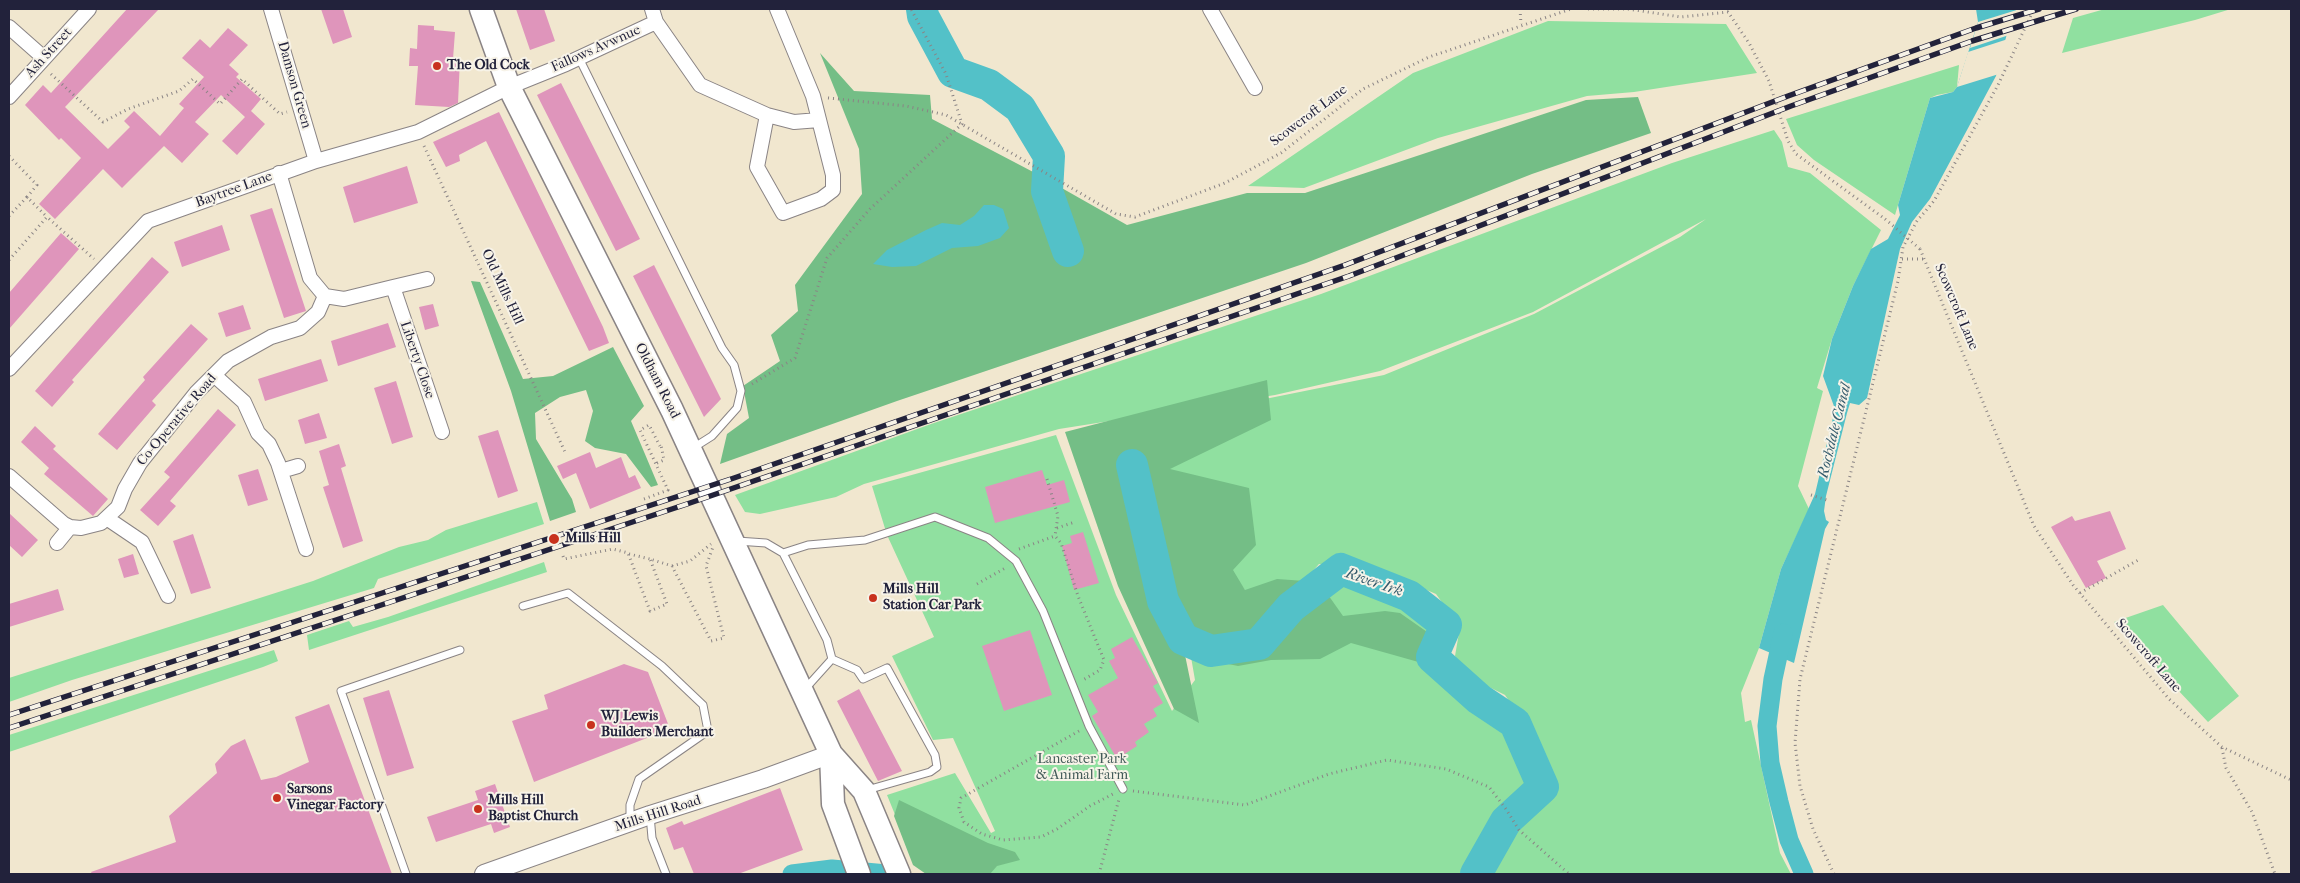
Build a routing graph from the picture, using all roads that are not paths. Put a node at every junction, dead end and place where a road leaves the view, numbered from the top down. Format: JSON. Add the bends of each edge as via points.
{"nodes":[{"id":1,"x":89,"y":9,"type":"edge"},
{"id":2,"x":271,"y":9,"type":"edge"},
{"id":3,"x":481,"y":9,"type":"edge"},
{"id":4,"x":777,"y":9,"type":"edge"},
{"id":5,"x":1210,"y":9,"type":"edge"},
{"id":6,"x":654,"y":16,"type":"edge"},
{"id":7,"x":9,"y":27,"type":"edge"},
{"id":8,"x":579,"y":58,"type":"junction"},
{"id":9,"x":42,"y":60,"type":"junction"},
{"id":10,"x":508,"y":87,"type":"junction"},
{"id":11,"x":1255,"y":88,"type":"dead end"},
{"id":12,"x":9,"y":97,"type":"edge"},
{"id":13,"x":767,"y":115,"type":"junction"},
{"id":14,"x":819,"y":120,"type":"junction"},
{"id":15,"x":316,"y":161,"type":"junction"},
{"id":16,"x":279,"y":173,"type":"junction"},
{"id":17,"x":427,"y":279,"type":"dead end"},
{"id":18,"x":393,"y":288,"type":"junction"},
{"id":19,"x":325,"y":296,"type":"junction"},
{"id":20,"x":9,"y":369,"type":"edge"},
{"id":21,"x":214,"y":375,"type":"junction"},
{"id":22,"x":442,"y":432,"type":"dead end"},
{"id":23,"x":690,"y":449,"type":"junction"},
{"id":24,"x":298,"y":466,"type":"dead end"},
{"id":25,"x":281,"y":471,"type":"junction"},
{"id":26,"x":9,"y":476,"type":"edge"},
{"id":27,"x":108,"y":519,"type":"junction"},
{"id":28,"x":70,"y":527,"type":"junction"},
{"id":29,"x":56,"y":544,"type":"dead end"},
{"id":30,"x":720,"y":544,"type":"junction"},
{"id":31,"x":306,"y":549,"type":"dead end"},
{"id":32,"x":783,"y":553,"type":"junction"},
{"id":33,"x":168,"y":596,"type":"dead end"},
{"id":34,"x":523,"y":606,"type":"dead end"},
{"id":35,"x":460,"y":650,"type":"dead end"},
{"id":36,"x":832,"y":659,"type":"junction"},
{"id":37,"x":804,"y":691,"type":"junction"},
{"id":38,"x":832,"y":754,"type":"junction"},
{"id":39,"x":1123,"y":790,"type":"road end"},
{"id":40,"x":864,"y":791,"type":"junction"},
{"id":41,"x":650,"y":815,"type":"junction"},
{"id":42,"x":630,"y":822,"type":"junction"},
{"id":43,"x":406,"y":874,"type":"edge"},
{"id":44,"x":484,"y":874,"type":"edge"},
{"id":45,"x":666,"y":874,"type":"edge"},
{"id":46,"x":859,"y":874,"type":"edge"},
{"id":47,"x":898,"y":874,"type":"edge"}],
"edges":[{"from":1,"to":9,"type":"street","name":"Ash Street"},
{"from":2,"to":15,"type":"street","name":"Damson Green"},
{"from":3,"to":10,"type":"main road","name":"Oldham Road"},
{"from":4,"to":14,"type":"street","via":[[813,96]]},
{"from":5,"to":11,"type":"street"},
{"from":6,"to":8,"type":"street","name":"Fallows Avwnue"},
{"from":6,"to":13,"type":"street","via":[[700,85]]},
{"from":7,"to":9,"type":"street"},
{"from":8,"to":10,"type":"street","name":"Fallows Avwnue"},
{"from":8,"to":23,"type":"lane","via":[[722,348],[734,365],[741,391],[738,408],[712,436]]},
{"from":9,"to":12,"type":"street","name":"Ash Street"},
{"from":10,"to":15,"type":"street","name":"Baytree Lane","via":[[418,132]]},
{"from":10,"to":23,"type":"main road","name":"Oldham Road"},
{"from":13,"to":14,"type":"street","via":[[794,122]]},
{"from":13,"to":14,"type":"street","via":[[757,168],[784,212],[821,199],[833,190],[834,175]]},
{"from":15,"to":16,"type":"street","name":"Baytree Lane"},
{"from":16,"to":19,"type":"street","via":[[310,278]]},
{"from":16,"to":20,"type":"street","name":"Baytree Lane","via":[[148,221]]},
{"from":17,"to":18,"type":"street"},
{"from":18,"to":19,"type":"street","via":[[344,299]]},
{"from":18,"to":22,"type":"street","name":"Liberty Close"},
{"from":19,"to":21,"type":"street","name":"Co-Operative Road","via":[[318,312],[300,328],[271,337],[228,361]]},
{"from":21,"to":25,"type":"street","via":[[244,402]]},
{"from":21,"to":27,"type":"street","name":"Co-Operative Road","via":[[140,463]]},
{"from":23,"to":30,"type":"main road","name":"Oldham Road"},
{"from":24,"to":25,"type":"street"},
{"from":25,"to":31,"type":"street"},
{"from":26,"to":28,"type":"street"},
{"from":27,"to":28,"type":"street","via":[[95,526]]},
{"from":27,"to":33,"type":"street","via":[[142,542]]},
{"from":28,"to":29,"type":"street"},
{"from":30,"to":32,"type":"lane","via":[[766,543]]},
{"from":30,"to":37,"type":"main road","name":"Oldham Road"},
{"from":32,"to":36,"type":"lane","via":[[827,640]]},
{"from":32,"to":39,"type":"lane","via":[[808,545],[865,540],[935,517],[988,538],[1016,561],[1043,611],[1089,726]]},
{"from":34,"to":42,"type":"lane","via":[[568,593],[662,666],[703,705],[708,731],[639,779],[630,805]]},
{"from":35,"to":43,"type":"lane","via":[[341,691]]},
{"from":36,"to":37,"type":"lane"},
{"from":36,"to":40,"type":"lane","via":[[857,670],[863,679],[887,668],[935,756],[937,767],[930,772]]},
{"from":37,"to":38,"type":"main road","name":"Oldham Road"},
{"from":38,"to":40,"type":"main road"},
{"from":38,"to":41,"type":"street","name":"Mills Hill Road"},
{"from":38,"to":46,"type":"main road","via":[[834,804]]},
{"from":40,"to":47,"type":"main road"},
{"from":41,"to":42,"type":"street","name":"Mills Hill Road"},
{"from":41,"to":45,"type":"lane","via":[[652,838]]},
{"from":42,"to":44,"type":"street","name":"Mills Hill Road"}]}
